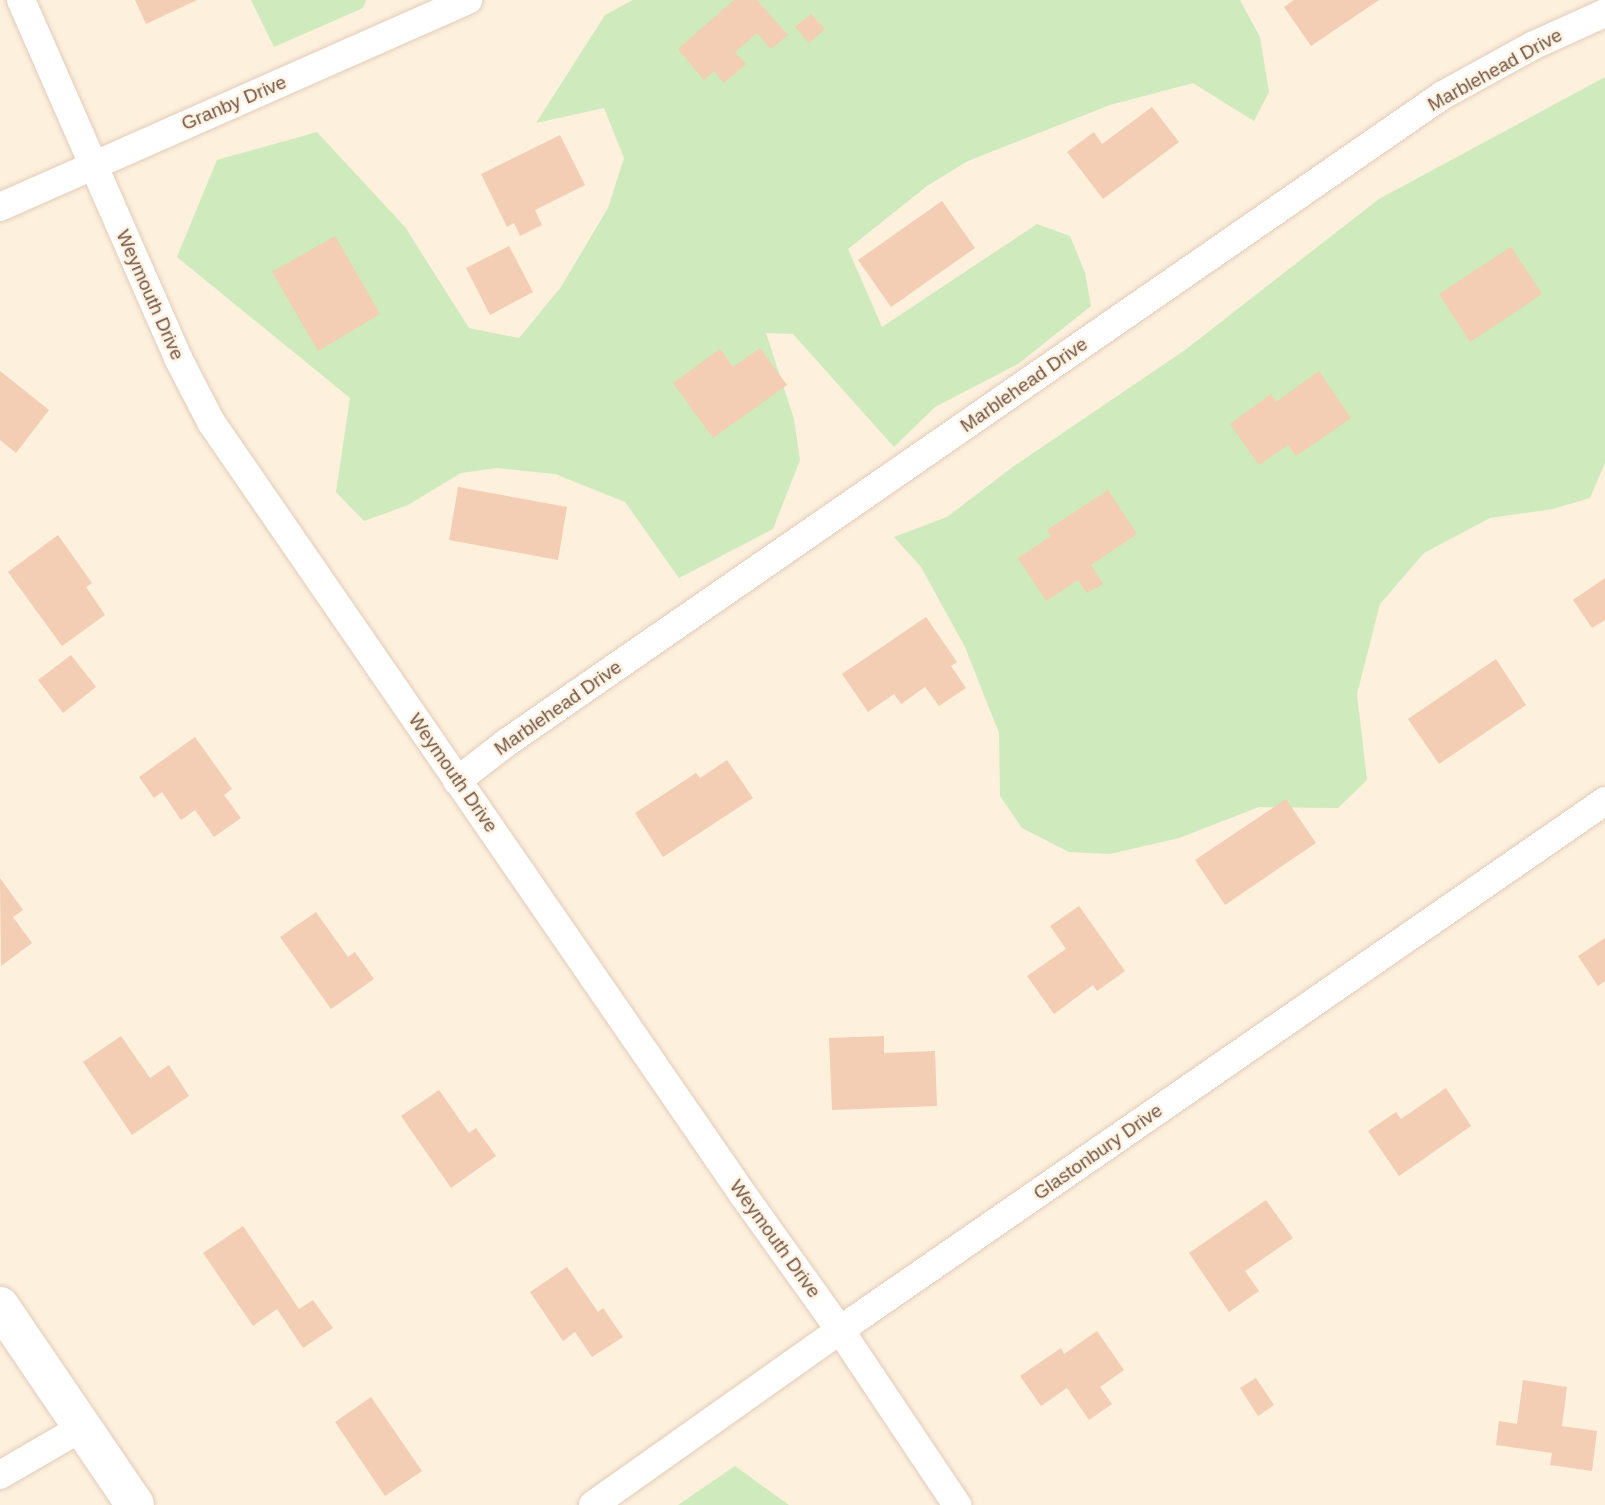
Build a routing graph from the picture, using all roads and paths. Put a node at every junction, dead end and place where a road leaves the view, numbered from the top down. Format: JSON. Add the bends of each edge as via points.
{"nodes":[{"id":1,"x":21,"y":0,"type":"edge"},
{"id":2,"x":468,"y":0,"type":"edge"},
{"id":3,"x":1605,"y":13,"type":"edge"},
{"id":4,"x":93,"y":167,"type":"junction"},
{"id":5,"x":0,"y":207,"type":"edge"},
{"id":6,"x":457,"y":781,"type":"junction"},
{"id":7,"x":1605,"y":801,"type":"edge"},
{"id":8,"x":0,"y":1306,"type":"edge"},
{"id":9,"x":840,"y":1330,"type":"junction"},
{"id":10,"x":81,"y":1428,"type":"junction"},
{"id":11,"x":0,"y":1475,"type":"edge"},
{"id":12,"x":135,"y":1505,"type":"edge"},
{"id":13,"x":593,"y":1505,"type":"edge"},
{"id":14,"x":957,"y":1505,"type":"edge"}],
"edges":[{"from":1,"to":4,"type":"street","name":"Weymouth Drive"},
{"from":2,"to":4,"type":"street","name":"Granby Drive"},
{"from":3,"to":6,"type":"street","name":"Marblehead Drive","via":[[1443,95]]},
{"from":4,"to":5,"type":"street","name":"Granby Drive"},
{"from":4,"to":6,"type":"street","name":"Weymouth Drive","via":[[211,422]]},
{"from":6,"to":9,"type":"street","name":"Weymouth Drive"},
{"from":7,"to":9,"type":"street","name":"Glastonbury Drive"},
{"from":8,"to":10,"type":"street"},
{"from":9,"to":13,"type":"street","name":"Glastonbury Drive"},
{"from":9,"to":14,"type":"street","name":"Weymouth Drive"},
{"from":10,"to":11,"type":"street"},
{"from":10,"to":12,"type":"street"}]}
